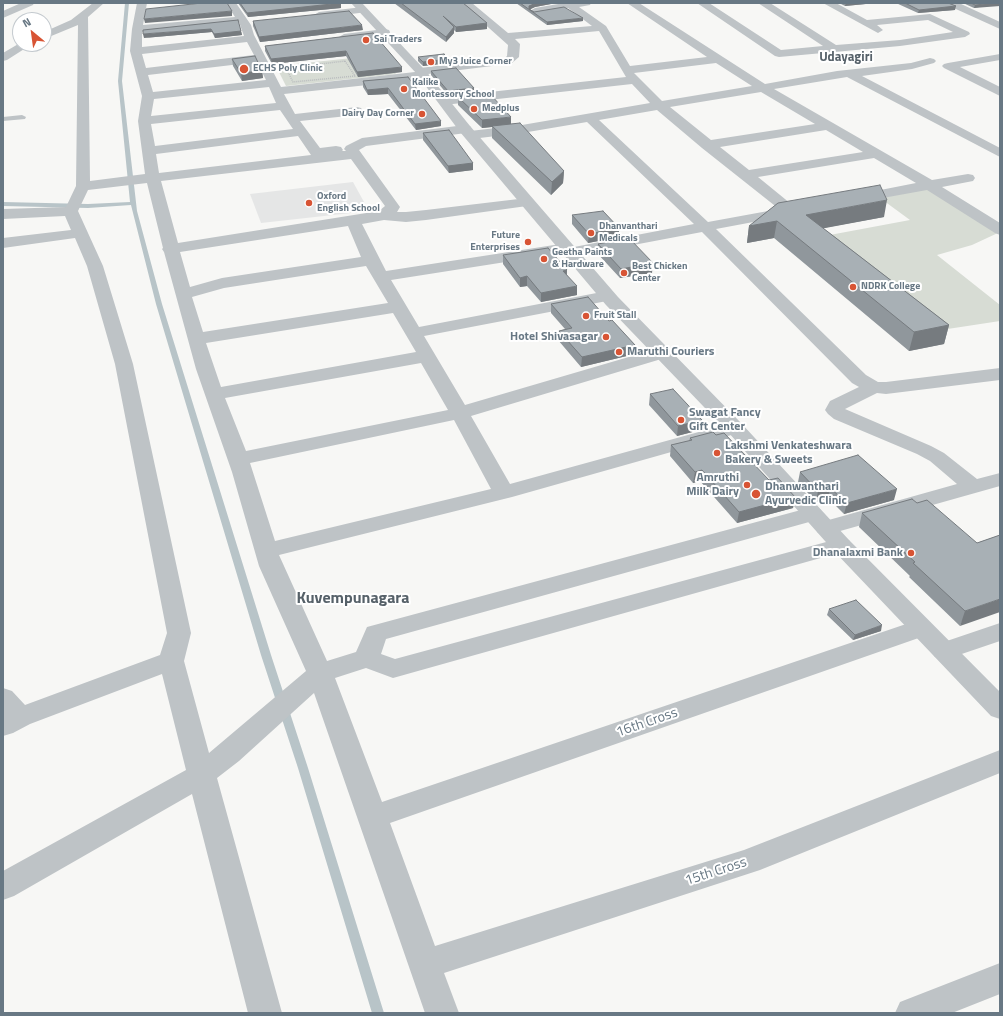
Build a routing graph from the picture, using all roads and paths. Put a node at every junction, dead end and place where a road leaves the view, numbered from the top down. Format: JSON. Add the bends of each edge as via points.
{"nodes":[{"id":1,"x":29,"y":3,"type":"edge"},
{"id":2,"x":99,"y":3,"type":"edge"},
{"id":3,"x":231,"y":3,"type":"edge"},
{"id":4,"x":466,"y":3,"type":"edge"},
{"id":5,"x":586,"y":3,"type":"edge"},
{"id":6,"x":632,"y":3,"type":"edge"},
{"id":7,"x":702,"y":3,"type":"edge"},
{"id":8,"x":763,"y":3,"type":"edge"},
{"id":9,"x":828,"y":3,"type":"edge"},
{"id":10,"x":950,"y":3,"type":"edge"},
{"id":11,"x":570,"y":5,"type":"junction"},
{"id":12,"x":359,"y":6,"type":"edge"},
{"id":13,"x":143,"y":7,"type":"edge"},
{"id":14,"x":535,"y":11,"type":"edge"},
{"id":15,"x":3,"y":15,"type":"edge"},
{"id":16,"x":83,"y":16,"type":"junction"},
{"id":17,"x":307,"y":16,"type":"edge"},
{"id":18,"x":246,"y":21,"type":"junction"},
{"id":19,"x":865,"y":23,"type":"junction"},
{"id":20,"x":1000,"y":26,"type":"edge"},
{"id":21,"x":602,"y":28,"type":"junction"},
{"id":22,"x":137,"y":29,"type":"junction"},
{"id":23,"x":52,"y":32,"type":"edge"},
{"id":24,"x":385,"y":32,"type":"junction"},
{"id":25,"x":506,"y":36,"type":"junction"},
{"id":26,"x":332,"y":39,"type":"edge"},
{"id":27,"x":900,"y":43,"type":"junction"},
{"id":28,"x":271,"y":46,"type":"edge"},
{"id":29,"x":256,"y":48,"type":"junction"},
{"id":30,"x":834,"y":48,"type":"junction"},
{"id":31,"x":136,"y":51,"type":"junction"},
{"id":32,"x":13,"y":52,"type":"edge"},
{"id":33,"x":1000,"y":57,"type":"edge"},
{"id":34,"x":3,"y":58,"type":"edge"},
{"id":35,"x":718,"y":59,"type":"junction"},
{"id":36,"x":930,"y":61,"type":"junction"},
{"id":37,"x":948,"y":66,"type":"junction"},
{"id":38,"x":141,"y":72,"type":"junction"},
{"id":39,"x":422,"y":73,"type":"junction"},
{"id":40,"x":850,"y":74,"type":"junction"},
{"id":41,"x":631,"y":75,"type":"junction"},
{"id":42,"x":275,"y":87,"type":"junction"},
{"id":43,"x":763,"y":88,"type":"junction"},
{"id":44,"x":999,"y":90,"type":"edge"},
{"id":45,"x":148,"y":96,"type":"junction"},
{"id":46,"x":444,"y":101,"type":"junction"},
{"id":47,"x":658,"y":105,"type":"junction"},
{"id":48,"x":283,"y":106,"type":"junction"},
{"id":49,"x":357,"y":111,"type":"dead end"},
{"id":50,"x":22,"y":117,"type":"dead end"},
{"id":51,"x":589,"y":117,"type":"junction"},
{"id":52,"x":292,"y":118,"type":"junction"},
{"id":53,"x":3,"y":119,"type":"edge"},
{"id":54,"x":144,"y":121,"type":"junction"},
{"id":55,"x":826,"y":126,"type":"junction"},
{"id":56,"x":301,"y":132,"type":"junction"},
{"id":57,"x":468,"y":132,"type":"junction"},
{"id":58,"x":707,"y":145,"type":"junction"},
{"id":59,"x":148,"y":151,"type":"junction"},
{"id":60,"x":353,"y":151,"type":"junction"},
{"id":61,"x":1000,"y":153,"type":"edge"},
{"id":62,"x":875,"y":154,"type":"junction"},
{"id":63,"x":745,"y":175,"type":"junction"},
{"id":64,"x":968,"y":178,"type":"dead end"},
{"id":65,"x":147,"y":179,"type":"junction"},
{"id":66,"x":929,"y":185,"type":"junction"},
{"id":67,"x":83,"y":186,"type":"junction"},
{"id":68,"x":844,"y":201,"type":"edge"},
{"id":69,"x":527,"y":202,"type":"junction"},
{"id":70,"x":73,"y":207,"type":"junction"},
{"id":71,"x":806,"y":208,"type":"edge"},
{"id":72,"x":791,"y":211,"type":"junction"},
{"id":73,"x":3,"y":214,"type":"edge"},
{"id":74,"x":384,"y":215,"type":"junction"},
{"id":75,"x":353,"y":221,"type":"junction"},
{"id":76,"x":705,"y":227,"type":"junction"},
{"id":77,"x":1000,"y":230,"type":"edge"},
{"id":78,"x":80,"y":233,"type":"junction"},
{"id":79,"x":3,"y":244,"type":"edge"},
{"id":80,"x":170,"y":249,"type":"junction"},
{"id":81,"x":569,"y":250,"type":"junction"},
{"id":82,"x":376,"y":268,"type":"junction"},
{"id":83,"x":183,"y":294,"type":"junction"},
{"id":84,"x":607,"y":296,"type":"junction"},
{"id":85,"x":398,"y":307,"type":"junction"},
{"id":86,"x":414,"y":333,"type":"junction"},
{"id":87,"x":196,"y":339,"type":"junction"},
{"id":88,"x":662,"y":353,"type":"junction"},
{"id":89,"x":428,"y":356,"type":"junction"},
{"id":90,"x":1000,"y":374,"type":"edge"},
{"id":91,"x":874,"y":386,"type":"junction"},
{"id":92,"x":214,"y":394,"type":"junction"},
{"id":93,"x":460,"y":413,"type":"junction"},
{"id":94,"x":735,"y":428,"type":"junction"},
{"id":95,"x":238,"y":459,"type":"junction"},
{"id":96,"x":1000,"y":478,"type":"edge"},
{"id":97,"x":974,"y":487,"type":"junction"},
{"id":98,"x":504,"y":492,"type":"junction"},
{"id":99,"x":827,"y":529,"type":"junction"},
{"id":100,"x":266,"y":551,"type":"junction"},
{"id":101,"x":921,"y":628,"type":"junction"},
{"id":102,"x":1000,"y":632,"type":"edge"},
{"id":103,"x":944,"y":651,"type":"junction"},
{"id":104,"x":367,"y":658,"type":"junction"},
{"id":105,"x":171,"y":661,"type":"junction"},
{"id":106,"x":311,"y":681,"type":"junction"},
{"id":107,"x":3,"y":698,"type":"edge"},
{"id":108,"x":1000,"y":709,"type":"edge"},
{"id":109,"x":12,"y":721,"type":"edge"},
{"id":110,"x":1000,"y":761,"type":"edge"},
{"id":111,"x":202,"y":775,"type":"junction"},
{"id":112,"x":374,"y":817,"type":"junction"},
{"id":113,"x":3,"y":887,"type":"edge"},
{"id":114,"x":425,"y":964,"type":"junction"},
{"id":115,"x":1000,"y":978,"type":"edge"},
{"id":116,"x":265,"y":1013,"type":"edge"},
{"id":117,"x":442,"y":1013,"type":"edge"},
{"id":118,"x":912,"y":1013,"type":"edge"}],
"edges":[{"from":1,"to":15,"type":"street"},
{"from":2,"to":16,"type":"street"},
{"from":3,"to":18,"type":"street"},
{"from":4,"to":25,"type":"street"},
{"from":5,"to":11,"type":"street"},
{"from":6,"to":35,"type":"street"},
{"from":7,"to":30,"type":"street","via":[[779,54]]},
{"from":8,"to":30,"type":"street"},
{"from":9,"to":19,"type":"street"},
{"from":10,"to":20,"type":"street"},
{"from":11,"to":14,"type":"street"},
{"from":11,"to":21,"type":"street"},
{"from":12,"to":17,"type":"street"},
{"from":12,"to":24,"type":"street"},
{"from":13,"to":22,"type":"street"},
{"from":16,"to":23,"type":"street"},
{"from":16,"to":67,"type":"street"},
{"from":18,"to":22,"type":"street"},
{"from":18,"to":29,"type":"street"},
{"from":19,"to":27,"type":"street"},
{"from":19,"to":27,"type":"street","via":[[930,17],[965,34]]},
{"from":21,"to":25,"type":"street"},
{"from":21,"to":41,"type":"street"},
{"from":22,"to":31,"type":"street"},
{"from":24,"to":26,"type":"street"},
{"from":24,"to":39,"type":"street"},
{"from":25,"to":39,"type":"street","via":[[514,44],[513,57],[508,61]]},
{"from":27,"to":30,"type":"street"},
{"from":27,"to":36,"type":"street"},
{"from":28,"to":29,"type":"street"},
{"from":29,"to":31,"type":"street"},
{"from":29,"to":38,"type":"street"},
{"from":29,"to":42,"type":"street"},
{"from":31,"to":38,"type":"street"},
{"from":32,"to":34,"type":"street"},
{"from":33,"to":37,"type":"street"},
{"from":35,"to":41,"type":"street"},
{"from":35,"to":43,"type":"street"},
{"from":36,"to":37,"type":"street"},
{"from":36,"to":40,"type":"street","via":[[912,66]]},
{"from":37,"to":44,"type":"street"},
{"from":38,"to":45,"type":"street"},
{"from":39,"to":42,"type":"street"},
{"from":39,"to":46,"type":"street"},
{"from":40,"to":43,"type":"street"},
{"from":40,"to":61,"type":"street"},
{"from":41,"to":46,"type":"street"},
{"from":41,"to":47,"type":"street"},
{"from":42,"to":45,"type":"street"},
{"from":42,"to":48,"type":"street"},
{"from":43,"to":47,"type":"street"},
{"from":43,"to":55,"type":"street"},
{"from":45,"to":54,"type":"street"},
{"from":46,"to":57,"type":"street"},
{"from":47,"to":51,"type":"street"},
{"from":47,"to":58,"type":"street"},
{"from":48,"to":52,"type":"street"},
{"from":48,"to":54,"type":"street"},
{"from":49,"to":52,"type":"street"},
{"from":50,"to":53,"type":"lane"},
{"from":51,"to":57,"type":"street","via":[[522,129]]},
{"from":51,"to":76,"type":"street"},
{"from":52,"to":56,"type":"street"},
{"from":54,"to":59,"type":"street"},
{"from":55,"to":58,"type":"street"},
{"from":55,"to":62,"type":"street"},
{"from":56,"to":59,"type":"street"},
{"from":56,"to":60,"type":"street","via":[[316,153]]},
{"from":57,"to":60,"type":"street","via":[[362,142]]},
{"from":57,"to":69,"type":"street"},
{"from":58,"to":63,"type":"street"},
{"from":59,"to":65,"type":"street"},
{"from":60,"to":65,"type":"street"},
{"from":60,"to":74,"type":"street","via":[[392,207]]},
{"from":62,"to":63,"type":"street"},
{"from":62,"to":66,"type":"street"},
{"from":63,"to":72,"type":"street"},
{"from":64,"to":66,"type":"street"},
{"from":65,"to":67,"type":"street"},
{"from":65,"to":80,"type":"street"},
{"from":66,"to":68,"type":"street"},
{"from":66,"to":77,"type":"street"},
{"from":67,"to":70,"type":"street"},
{"from":69,"to":74,"type":"street","via":[[406,217]]},
{"from":69,"to":81,"type":"street"},
{"from":70,"to":73,"type":"street"},
{"from":70,"to":78,"type":"street"},
{"from":71,"to":72,"type":"street"},
{"from":72,"to":76,"type":"street"},
{"from":74,"to":75,"type":"street"},
{"from":75,"to":80,"type":"street"},
{"from":75,"to":82,"type":"street"},
{"from":76,"to":81,"type":"street"},
{"from":76,"to":91,"type":"street","via":[[859,379]]},
{"from":78,"to":79,"type":"street"},
{"from":78,"to":105,"type":"street","via":[[96,266],[124,364],[155,508],[180,633]]},
{"from":80,"to":83,"type":"street"},
{"from":81,"to":82,"type":"street"},
{"from":81,"to":84,"type":"street"},
{"from":82,"to":83,"type":"street","via":[[222,283]]},
{"from":82,"to":85,"type":"street"},
{"from":83,"to":87,"type":"street"},
{"from":84,"to":86,"type":"street"},
{"from":84,"to":88,"type":"street"},
{"from":85,"to":86,"type":"street"},
{"from":85,"to":87,"type":"street"},
{"from":86,"to":89,"type":"street"},
{"from":87,"to":92,"type":"street"},
{"from":88,"to":93,"type":"street"},
{"from":88,"to":94,"type":"street"},
{"from":89,"to":92,"type":"street"},
{"from":89,"to":93,"type":"street"},
{"from":90,"to":91,"type":"street","via":[[886,388]]},
{"from":91,"to":97,"type":"street","via":[[837,405],[835,410],[841,415],[924,450]]},
{"from":92,"to":95,"type":"street"},
{"from":93,"to":95,"type":"street"},
{"from":93,"to":98,"type":"street"},
{"from":94,"to":98,"type":"street"},
{"from":94,"to":99,"type":"street"},
{"from":95,"to":100,"type":"street"},
{"from":96,"to":97,"type":"street"},
{"from":97,"to":99,"type":"street"},
{"from":98,"to":100,"type":"street"},
{"from":99,"to":101,"type":"street"},
{"from":99,"to":104,"type":"street","via":[[393,669]]},
{"from":99,"to":104,"type":"street","via":[[376,633]]},
{"from":100,"to":106,"type":"street"},
{"from":101,"to":103,"type":"street"},
{"from":101,"to":112,"type":"street","name":"16th Cross"},
{"from":102,"to":103,"type":"street"},
{"from":103,"to":108,"type":"street"},
{"from":104,"to":106,"type":"street"},
{"from":105,"to":109,"type":"street"},
{"from":105,"to":111,"type":"street"},
{"from":106,"to":111,"type":"street"},
{"from":106,"to":112,"type":"street"},
{"from":107,"to":109,"type":"street"},
{"from":110,"to":114,"type":"street","name":"15th Cross","via":[[750,861]]},
{"from":111,"to":113,"type":"street"},
{"from":111,"to":116,"type":"street"},
{"from":112,"to":114,"type":"street"},
{"from":114,"to":117,"type":"street"},
{"from":115,"to":118,"type":"street"}]}
